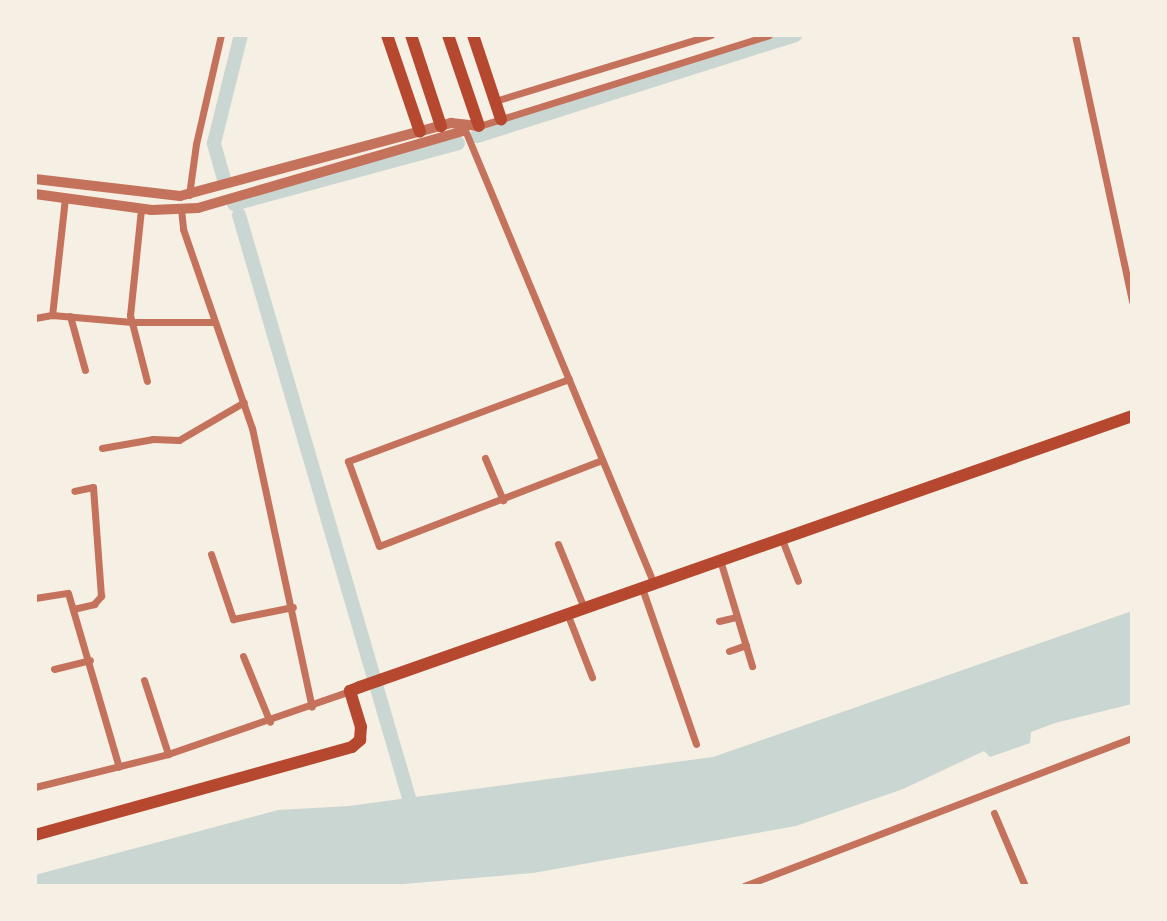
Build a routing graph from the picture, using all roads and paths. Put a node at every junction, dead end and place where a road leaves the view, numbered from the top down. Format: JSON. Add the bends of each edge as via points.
{"nodes":[{"id":1,"x":221,"y":35,"type":"edge"},
{"id":2,"x":387,"y":35,"type":"edge"},
{"id":3,"x":411,"y":35,"type":"edge"},
{"id":4,"x":448,"y":35,"type":"edge"},
{"id":5,"x":473,"y":35,"type":"edge"},
{"id":6,"x":711,"y":35,"type":"edge"},
{"id":7,"x":769,"y":35,"type":"edge"},
{"id":8,"x":1075,"y":35,"type":"edge"},
{"id":9,"x":495,"y":101,"type":"junction"},
{"id":10,"x":501,"y":119,"type":"junction"},
{"id":11,"x":441,"y":126,"type":"junction"},
{"id":12,"x":479,"y":126,"type":"junction"},
{"id":13,"x":463,"y":131,"type":"junction"},
{"id":14,"x":420,"y":132,"type":"junction"},
{"id":15,"x":35,"y":179,"type":"edge"},
{"id":16,"x":35,"y":194,"type":"edge"},
{"id":17,"x":185,"y":195,"type":"junction"},
{"id":18,"x":65,"y":198,"type":"junction"},
{"id":19,"x":141,"y":209,"type":"junction"},
{"id":20,"x":181,"y":209,"type":"junction"},
{"id":21,"x":1132,"y":300,"type":"edge"},
{"id":22,"x":52,"y":315,"type":"junction"},
{"id":23,"x":69,"y":316,"type":"junction"},
{"id":24,"x":35,"y":318,"type":"edge"},
{"id":25,"x":132,"y":322,"type":"junction"},
{"id":26,"x":215,"y":322,"type":"junction"},
{"id":27,"x":85,"y":370,"type":"dead end"},
{"id":28,"x":569,"y":379,"type":"junction"},
{"id":29,"x":147,"y":381,"type":"dead end"},
{"id":30,"x":244,"y":402,"type":"junction"},
{"id":31,"x":1132,"y":416,"type":"edge"},
{"id":32,"x":102,"y":448,"type":"dead end"},
{"id":33,"x":485,"y":458,"type":"dead end"},
{"id":34,"x":602,"y":460,"type":"junction"},
{"id":35,"x":74,"y":491,"type":"dead end"},
{"id":36,"x":503,"y":500,"type":"junction"},
{"id":37,"x":781,"y":537,"type":"junction"},
{"id":38,"x":558,"y":544,"type":"dead end"},
{"id":39,"x":211,"y":554,"type":"dead end"},
{"id":40,"x":720,"y":559,"type":"junction"},
{"id":41,"x":798,"y":581,"type":"dead end"},
{"id":42,"x":648,"y":585,"type":"junction"},
{"id":43,"x":35,"y":598,"type":"edge"},
{"id":44,"x":293,"y":607,"type":"junction"},
{"id":45,"x":584,"y":608,"type":"junction"},
{"id":46,"x":73,"y":609,"type":"junction"},
{"id":47,"x":567,"y":613,"type":"junction"},
{"id":48,"x":737,"y":617,"type":"junction"},
{"id":49,"x":719,"y":621,"type":"dead end"},
{"id":50,"x":746,"y":645,"type":"junction"},
{"id":51,"x":729,"y":650,"type":"dead end"},
{"id":52,"x":243,"y":656,"type":"dead end"},
{"id":53,"x":90,"y":660,"type":"junction"},
{"id":54,"x":752,"y":666,"type":"dead end"},
{"id":55,"x":54,"y":670,"type":"dead end"},
{"id":56,"x":592,"y":677,"type":"dead end"},
{"id":57,"x":144,"y":680,"type":"dead end"},
{"id":58,"x":355,"y":689,"type":"junction"},
{"id":59,"x":312,"y":707,"type":"junction"},
{"id":60,"x":270,"y":722,"type":"junction"},
{"id":61,"x":1132,"y":738,"type":"edge"},
{"id":62,"x":696,"y":744,"type":"dead end"},
{"id":63,"x":167,"y":754,"type":"junction"},
{"id":64,"x":119,"y":767,"type":"junction"},
{"id":65,"x":35,"y":787,"type":"edge"},
{"id":66,"x":994,"y":813,"type":"dead end"},
{"id":67,"x":35,"y":835,"type":"edge"},
{"id":68,"x":744,"y":886,"type":"edge"},
{"id":69,"x":1025,"y":886,"type":"edge"}],
"edges":[{"from":1,"to":17,"type":"street"},
{"from":2,"to":14,"type":"main road"},
{"from":3,"to":11,"type":"main road"},
{"from":4,"to":12,"type":"main road"},
{"from":5,"to":9,"type":"main road"},
{"from":6,"to":9,"type":"street"},
{"from":7,"to":10,"type":"street"},
{"from":8,"to":21,"type":"street"},
{"from":9,"to":10,"type":"main road"},
{"from":10,"to":12,"type":"street"},
{"from":11,"to":12,"type":"street"},
{"from":11,"to":14,"type":"street"},
{"from":12,"to":13,"type":"street"},
{"from":13,"to":20,"type":"street","via":[[245,196]]},
{"from":13,"to":28,"type":"street"},
{"from":14,"to":17,"type":"street"},
{"from":15,"to":17,"type":"street"},
{"from":16,"to":18,"type":"street"},
{"from":17,"to":20,"type":"street"},
{"from":18,"to":19,"type":"street"},
{"from":18,"to":22,"type":"street"},
{"from":19,"to":20,"type":"street"},
{"from":19,"to":25,"type":"street"},
{"from":20,"to":26,"type":"street","via":[[183,229]]},
{"from":22,"to":23,"type":"street"},
{"from":22,"to":24,"type":"street"},
{"from":23,"to":25,"type":"street"},
{"from":23,"to":27,"type":"street"},
{"from":25,"to":26,"type":"street"},
{"from":25,"to":29,"type":"street"},
{"from":26,"to":30,"type":"street"},
{"from":28,"to":34,"type":"street"},
{"from":28,"to":36,"type":"street","via":[[348,461],[379,546]]},
{"from":30,"to":32,"type":"street","via":[[179,440],[153,439]]},
{"from":30,"to":44,"type":"street"},
{"from":31,"to":37,"type":"main road"},
{"from":33,"to":36,"type":"street"},
{"from":34,"to":36,"type":"street"},
{"from":34,"to":42,"type":"street"},
{"from":35,"to":46,"type":"street","via":[[93,487],[101,596],[94,604]]},
{"from":37,"to":40,"type":"main road"},
{"from":37,"to":41,"type":"street"},
{"from":38,"to":45,"type":"street"},
{"from":39,"to":44,"type":"street","via":[[233,619]]},
{"from":40,"to":42,"type":"main road"},
{"from":40,"to":48,"type":"street"},
{"from":42,"to":45,"type":"main road"},
{"from":42,"to":62,"type":"street"},
{"from":43,"to":46,"type":"street","via":[[68,593]]},
{"from":44,"to":59,"type":"street"},
{"from":45,"to":47,"type":"main road"},
{"from":46,"to":53,"type":"street"},
{"from":47,"to":56,"type":"street"},
{"from":47,"to":58,"type":"main road"},
{"from":48,"to":49,"type":"street"},
{"from":48,"to":50,"type":"street"},
{"from":50,"to":51,"type":"street"},
{"from":50,"to":54,"type":"street"},
{"from":52,"to":60,"type":"street"},
{"from":53,"to":55,"type":"street"},
{"from":53,"to":64,"type":"street"},
{"from":57,"to":63,"type":"street"},
{"from":58,"to":59,"type":"street"},
{"from":58,"to":67,"type":"main road","via":[[361,727],[360,740],[352,747]]},
{"from":59,"to":60,"type":"street"},
{"from":60,"to":63,"type":"street"},
{"from":61,"to":68,"type":"street"},
{"from":63,"to":64,"type":"street"},
{"from":64,"to":65,"type":"street"},
{"from":66,"to":69,"type":"street"}]}
